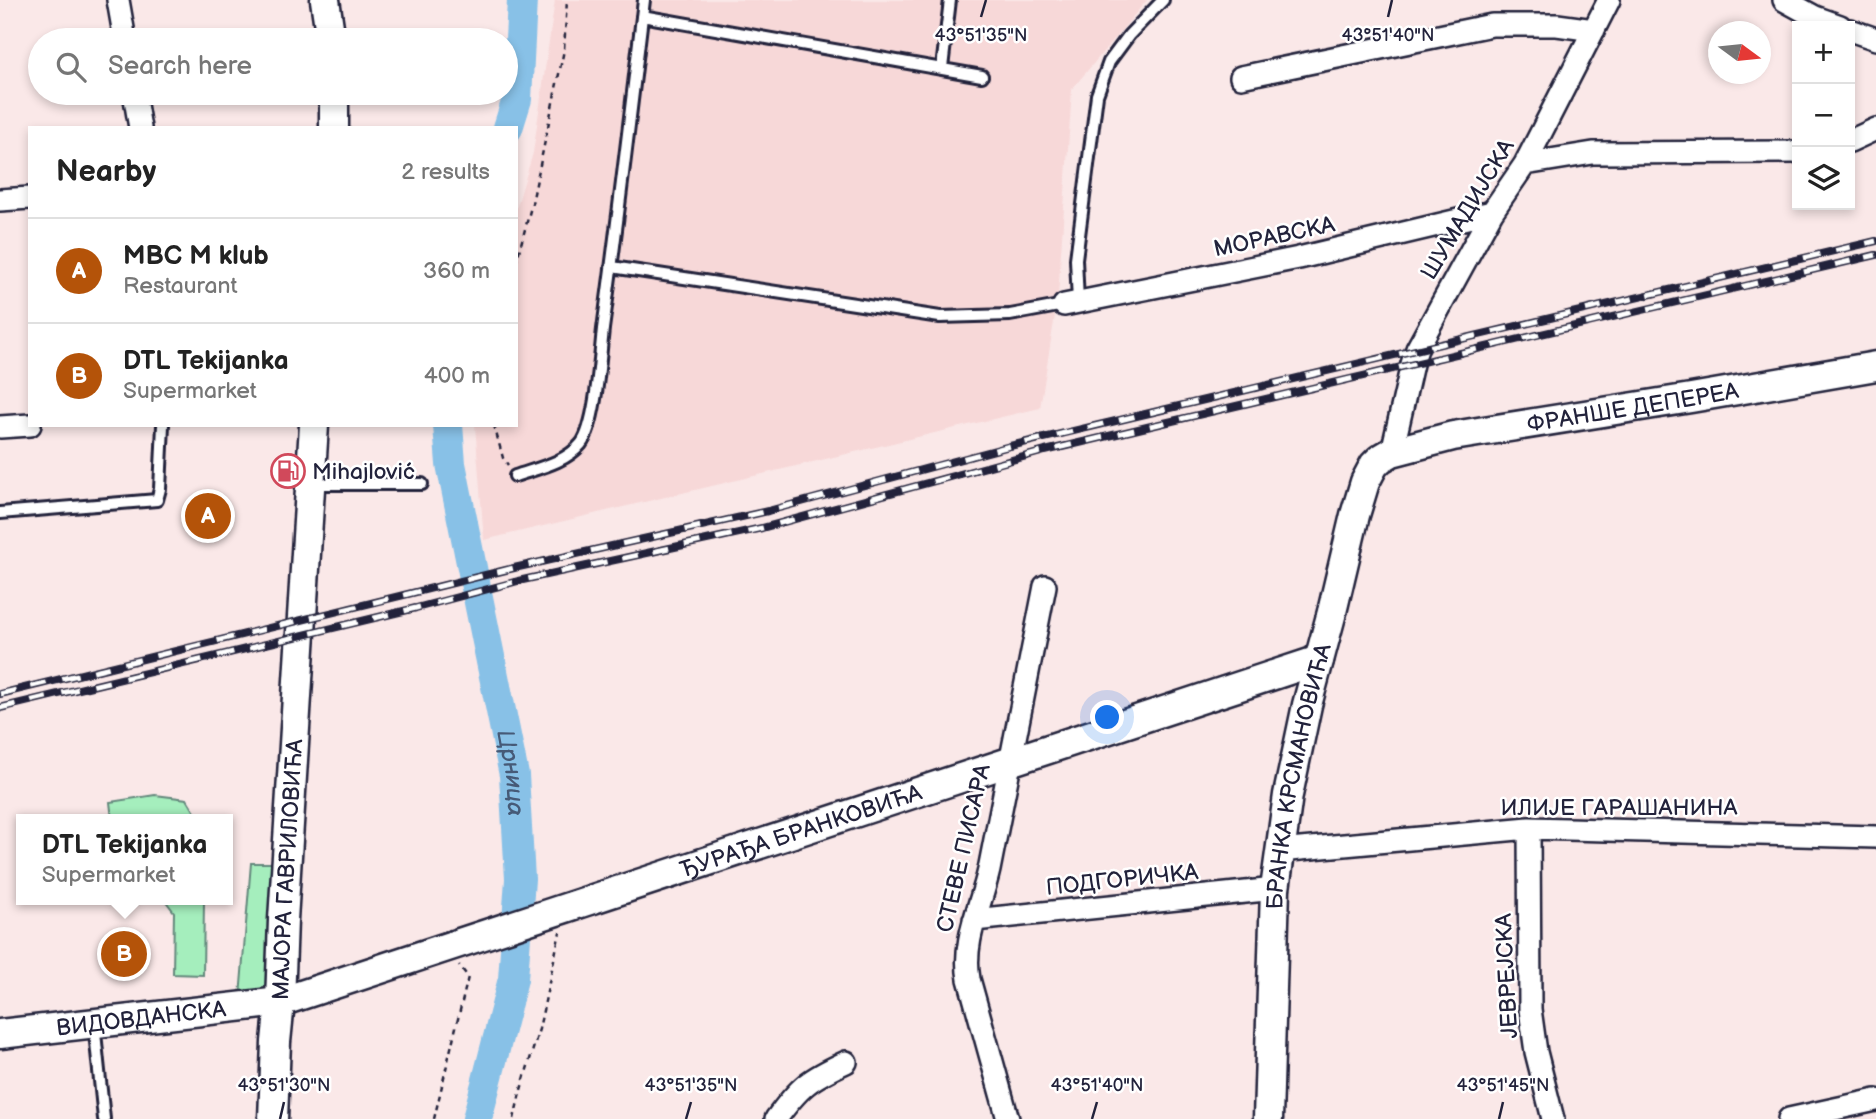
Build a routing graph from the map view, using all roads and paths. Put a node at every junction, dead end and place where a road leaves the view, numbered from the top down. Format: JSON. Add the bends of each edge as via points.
{"nodes":[{"id":1,"x":118,"y":0,"type":"edge"},
{"id":2,"x":325,"y":0,"type":"edge"},
{"id":3,"x":567,"y":0,"type":"edge"},
{"id":4,"x":644,"y":0,"type":"edge"},
{"id":5,"x":950,"y":0,"type":"edge"},
{"id":6,"x":1163,"y":0,"type":"edge"},
{"id":7,"x":1609,"y":0,"type":"edge"},
{"id":8,"x":1784,"y":0,"type":"edge"},
{"id":9,"x":642,"y":16,"type":"junction"},
{"id":10,"x":1826,"y":21,"type":"edge"},
{"id":11,"x":123,"y":28,"type":"edge"},
{"id":12,"x":329,"y":28,"type":"edge"},
{"id":13,"x":1594,"y":30,"type":"junction"},
{"id":14,"x":1855,"y":32,"type":"edge"},
{"id":15,"x":1876,"y":39,"type":"edge"},
{"id":16,"x":942,"y":68,"type":"junction"},
{"id":17,"x":982,"y":76,"type":"dead end"},
{"id":18,"x":1241,"y":77,"type":"dead end"},
{"id":19,"x":136,"y":105,"type":"edge"},
{"id":20,"x":334,"y":105,"type":"edge"},
{"id":21,"x":140,"y":126,"type":"edge"},
{"id":22,"x":334,"y":126,"type":"edge"},
{"id":23,"x":1876,"y":129,"type":"edge"},
{"id":24,"x":1855,"y":139,"type":"edge"},
{"id":25,"x":1792,"y":152,"type":"edge"},
{"id":26,"x":1525,"y":164,"type":"junction"},
{"id":27,"x":28,"y":198,"type":"edge"},
{"id":28,"x":0,"y":200,"type":"edge"},
{"id":29,"x":1492,"y":212,"type":"junction"},
{"id":30,"x":518,"y":256,"type":"edge"},
{"id":31,"x":612,"y":267,"type":"junction"},
{"id":32,"x":1071,"y":304,"type":"junction"},
{"id":33,"x":1876,"y":366,"type":"edge"},
{"id":34,"x":28,"y":425,"type":"edge"},
{"id":35,"x":0,"y":427,"type":"edge"},
{"id":36,"x":163,"y":427,"type":"edge"},
{"id":37,"x":314,"y":427,"type":"edge"},
{"id":38,"x":495,"y":427,"type":"edge"},
{"id":39,"x":1392,"y":452,"type":"junction"},
{"id":40,"x":515,"y":476,"type":"joint"},
{"id":41,"x":311,"y":484,"type":"junction"},
{"id":42,"x":422,"y":484,"type":"dead end"},
{"id":43,"x":0,"y":513,"type":"edge"},
{"id":44,"x":1045,"y":586,"type":"dead end"},
{"id":45,"x":1319,"y":660,"type":"junction"},
{"id":46,"x":1009,"y":762,"type":"junction"},
{"id":47,"x":1529,"y":828,"type":"junction"},
{"id":48,"x":1876,"y":837,"type":"edge"},
{"id":49,"x":1279,"y":851,"type":"junction"},
{"id":50,"x":1275,"y":889,"type":"junction"},
{"id":51,"x":575,"y":906,"type":"junction"},
{"id":52,"x":974,"y":920,"type":"junction"},
{"id":53,"x":453,"y":946,"type":"junction"},
{"id":54,"x":280,"y":1002,"type":"junction"},
{"id":55,"x":94,"y":1023,"type":"junction"},
{"id":56,"x":0,"y":1034,"type":"edge"},
{"id":57,"x":846,"y":1062,"type":"dead end"},
{"id":58,"x":1876,"y":1100,"type":"edge"},
{"id":59,"x":104,"y":1119,"type":"edge"},
{"id":60,"x":273,"y":1119,"type":"edge"},
{"id":61,"x":434,"y":1119,"type":"edge"},
{"id":62,"x":514,"y":1119,"type":"edge"},
{"id":63,"x":776,"y":1119,"type":"edge"},
{"id":64,"x":1008,"y":1119,"type":"edge"},
{"id":65,"x":1268,"y":1119,"type":"edge"},
{"id":66,"x":1553,"y":1119,"type":"edge"},
{"id":67,"x":1789,"y":1119,"type":"edge"}],
"edges":[{"from":1,"to":11,"type":"street"},
{"from":2,"to":12,"type":"main road"},
{"from":3,"to":30,"type":"path","via":[[564,50]]},
{"from":4,"to":9,"type":"lane"},
{"from":5,"to":16,"type":"lane"},
{"from":6,"to":32,"type":"lane","via":[[1109,62],[1097,95]]},
{"from":7,"to":13,"type":"street","name":"ШУМАДИЈСКА"},
{"from":8,"to":10,"type":"street"},
{"from":9,"to":16,"type":"lane"},
{"from":9,"to":31,"type":"lane"},
{"from":13,"to":18,"type":"street","via":[[1492,25]]},
{"from":13,"to":26,"type":"street","name":"ШУМАДИЈСКА"},
{"from":14,"to":15,"type":"street"},
{"from":16,"to":17,"type":"lane"},
{"from":19,"to":21,"type":"street"},
{"from":20,"to":22,"type":"main road"},
{"from":23,"to":24,"type":"street"},
{"from":25,"to":26,"type":"street","via":[[1593,153]]},
{"from":26,"to":29,"type":"street","name":"ШУМАДИЈСКА"},
{"from":27,"to":28,"type":"street"},
{"from":29,"to":32,"type":"street","name":"МОРАВСКА","via":[[1309,256]]},
{"from":29,"to":39,"type":"street","name":"ШУМАДИЈСКА","via":[[1417,349]]},
{"from":31,"to":32,"type":"lane","via":[[940,317],[1010,315]]},
{"from":31,"to":40,"type":"lane","via":[[589,430],[563,460]]},
{"from":33,"to":39,"type":"main road","name":"ФРАНШЕ ДЕПЕРЕА","via":[[1487,430]]},
{"from":34,"to":35,"type":"street"},
{"from":36,"to":43,"type":"lane","via":[[157,500]]},
{"from":37,"to":41,"type":"main road","name":"МАЈОРА ГАВРИЛОВИЋА"},
{"from":38,"to":40,"type":"path","via":[[503,458]]},
{"from":39,"to":45,"type":"main road","name":"БРАНКА КРСМАНОВИЋА","via":[[1374,465],[1365,482]]},
{"from":41,"to":42,"type":"lane"},
{"from":41,"to":54,"type":"main road","name":"МАЈОРА ГАВРИЛОВИЋА"},
{"from":44,"to":46,"type":"street","name":"СТЕВЕ ПИСАРА"},
{"from":45,"to":46,"type":"main road","name":"ЂУРАЂА БРАНКОВИЋА"},
{"from":45,"to":49,"type":"main road","name":"БРАНКА КРСМАНОВИЋА"},
{"from":46,"to":51,"type":"main road","name":"ЂУРАЂА БРАНКОВИЋА"},
{"from":46,"to":52,"type":"street","name":"СТЕВЕ ПИСАРА"},
{"from":47,"to":48,"type":"street","name":"ИЛИЈЕ ГАРАШАНИНА"},
{"from":47,"to":49,"type":"street","name":"ИЛИЈЕ ГАРАШАНИНА"},
{"from":47,"to":66,"type":"street","name":"ЈЕВРЕЈСКА","via":[[1530,1009]]},
{"from":49,"to":50,"type":"main road","name":"БРАНКА КРСМАНОВИЋА"},
{"from":50,"to":52,"type":"street","name":"ПОДГОРИЧКА"},
{"from":50,"to":65,"type":"main road","name":"БРАНКА КРСМАНОВИЋА"},
{"from":51,"to":53,"type":"main road","name":"ЂУРАЂА БРАНКОВИЋА"},
{"from":51,"to":62,"type":"path"},
{"from":52,"to":64,"type":"street","name":"СТЕВЕ ПИСАРА","via":[[967,971]]},
{"from":53,"to":54,"type":"main road","name":"ЂУРАЂА БРАНКОВИЋА"},
{"from":53,"to":61,"type":"path","via":[[468,977]]},
{"from":54,"to":55,"type":"main road","name":"ВИДОВДАНСКА"},
{"from":54,"to":60,"type":"main road","name":"МАЈОРА ГАВРИЛОВИЋА"},
{"from":55,"to":56,"type":"main road","name":"ВИДОВДАНСКА"},
{"from":55,"to":59,"type":"lane"},
{"from":57,"to":63,"type":"street","via":[[812,1078]]},
{"from":58,"to":67,"type":"street"}]}
